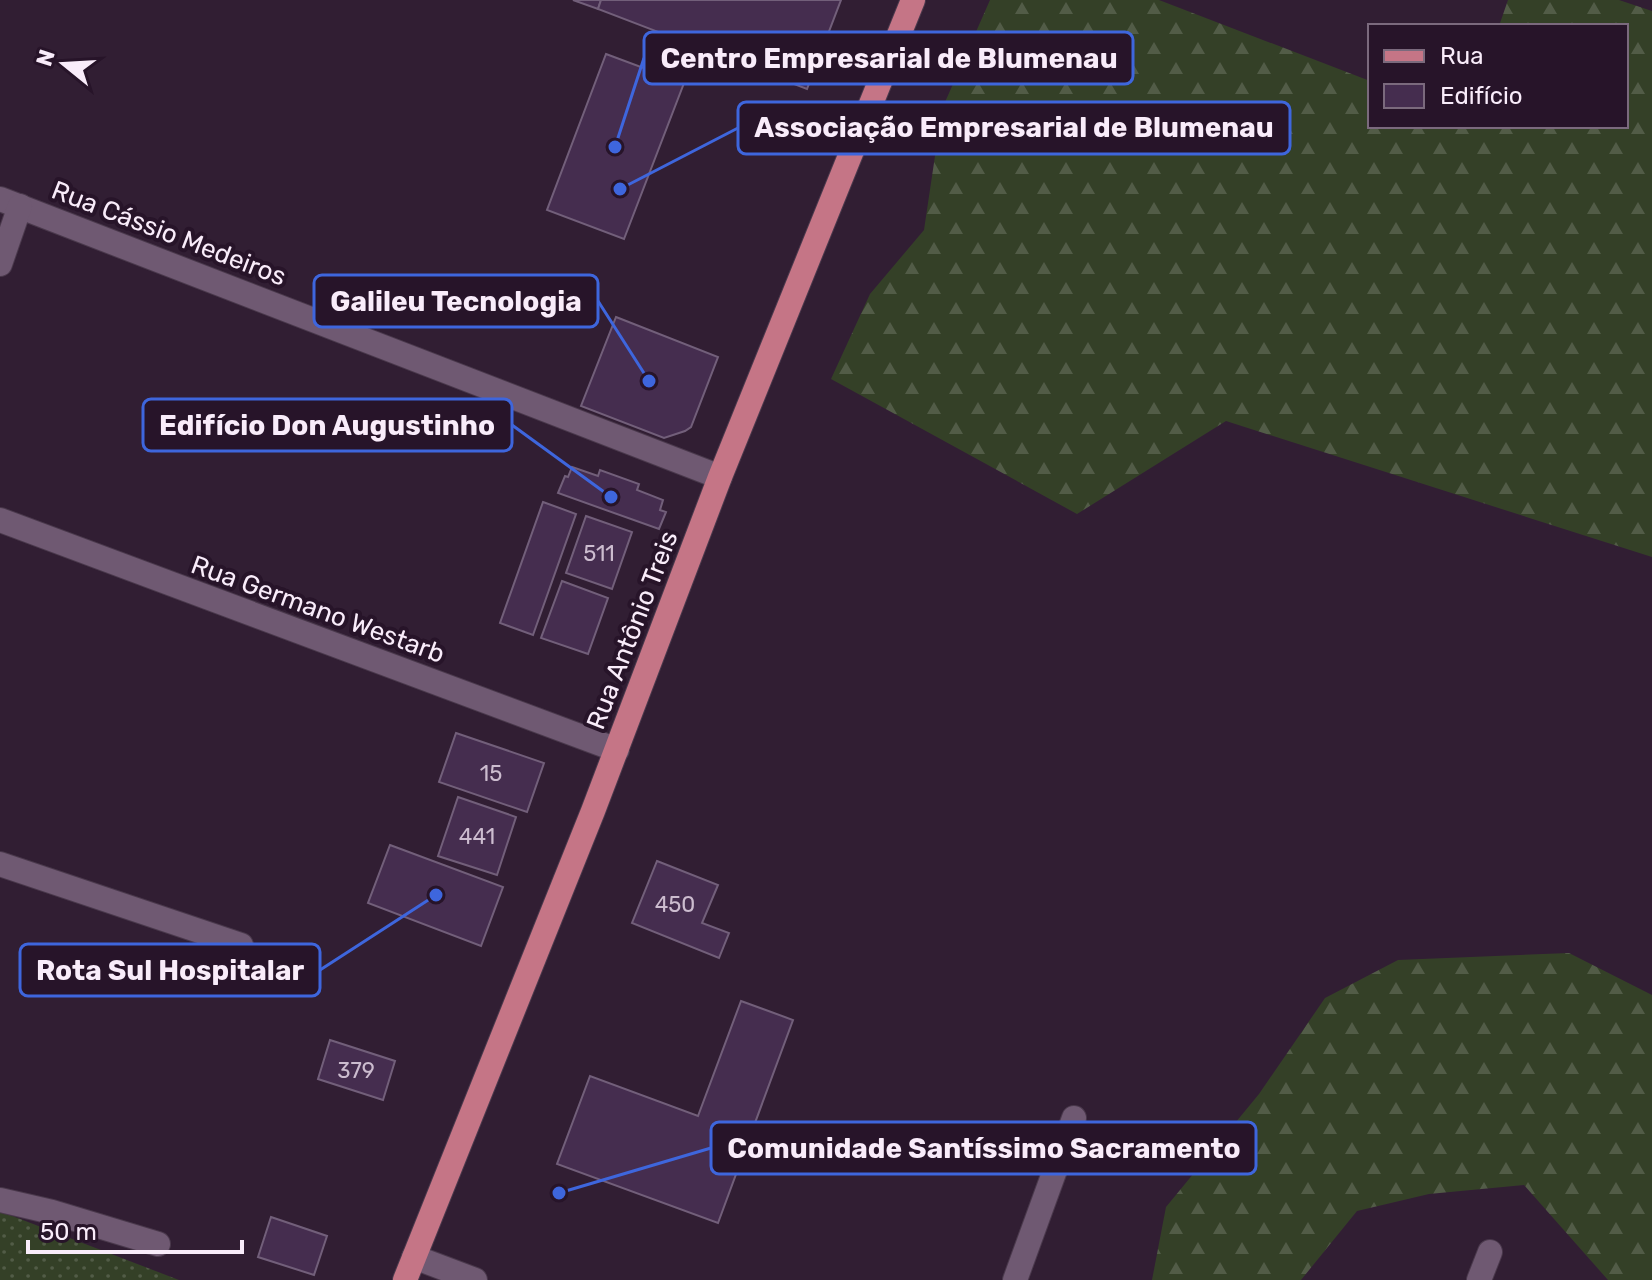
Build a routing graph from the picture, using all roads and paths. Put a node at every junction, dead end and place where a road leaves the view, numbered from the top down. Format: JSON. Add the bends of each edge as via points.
{"nodes":[{"id":1,"x":913,"y":0,"type":"edge"},
{"id":2,"x":10,"y":202,"type":"edge"},
{"id":3,"x":0,"y":264,"type":"edge"},
{"id":4,"x":720,"y":477,"type":"junction"},
{"id":5,"x":0,"y":520,"type":"edge"},
{"id":6,"x":617,"y":750,"type":"junction"},
{"id":7,"x":0,"y":864,"type":"edge"},
{"id":8,"x":241,"y":945,"type":"dead end"},
{"id":9,"x":1074,"y":1118,"type":"dead end"},
{"id":10,"x":0,"y":1200,"type":"edge"},
{"id":11,"x":158,"y":1244,"type":"dead end"},
{"id":12,"x":1490,"y":1252,"type":"dead end"},
{"id":13,"x":409,"y":1269,"type":"edge"},
{"id":14,"x":475,"y":1280,"type":"edge"},
{"id":15,"x":1015,"y":1280,"type":"edge"},
{"id":16,"x":1479,"y":1280,"type":"edge"}],
"edges":[{"from":1,"to":4,"type":"main road","name":"Rua Antônio Treis"},
{"from":2,"to":3,"type":"street"},
{"from":2,"to":4,"type":"street","name":"Rua Cássio Medeiros"},
{"from":4,"to":6,"type":"main road","name":"Rua Antônio Treis"},
{"from":5,"to":6,"type":"street","name":"Rua Germano Westarb"},
{"from":6,"to":13,"type":"main road","name":"Rua Antônio Treis"},
{"from":7,"to":8,"type":"street"},
{"from":9,"to":15,"type":"street"},
{"from":10,"to":11,"type":"street"},
{"from":12,"to":16,"type":"street"},
{"from":13,"to":14,"type":"street"}]}
